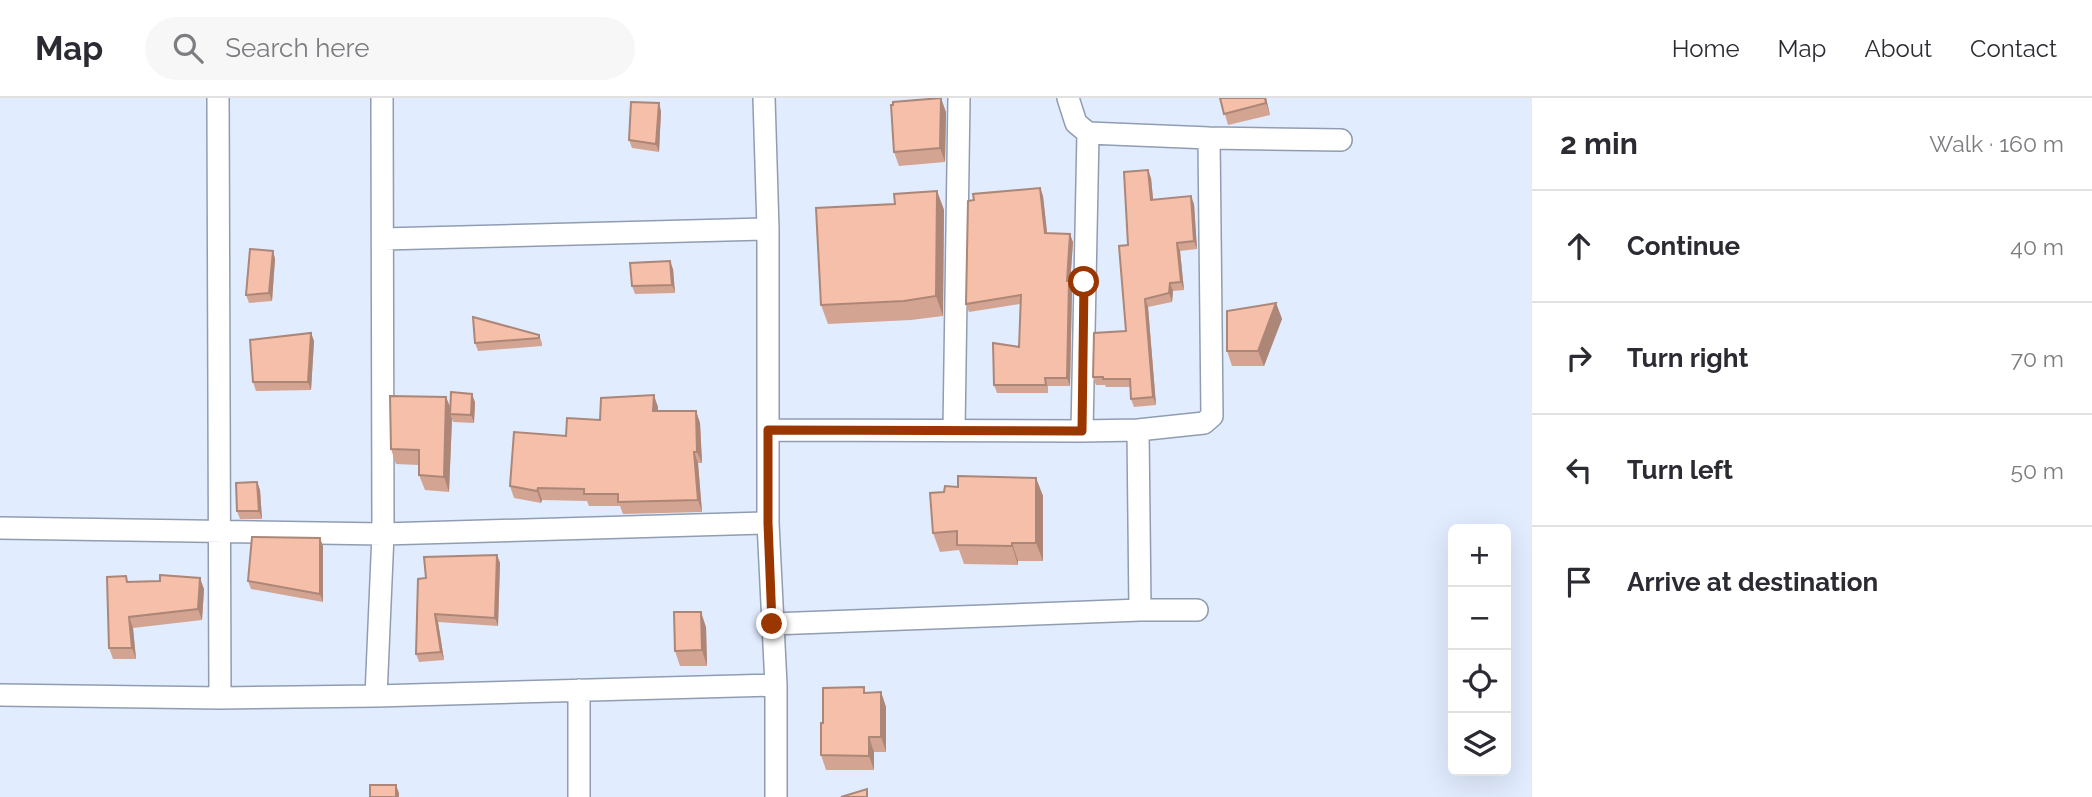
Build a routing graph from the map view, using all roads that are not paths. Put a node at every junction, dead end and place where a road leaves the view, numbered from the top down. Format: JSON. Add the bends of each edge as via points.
{"nodes":[{"id":1,"x":218,"y":98,"type":"edge"},
{"id":2,"x":382,"y":98,"type":"edge"},
{"id":3,"x":764,"y":98,"type":"edge"},
{"id":4,"x":959,"y":98,"type":"edge"},
{"id":5,"x":1068,"y":98,"type":"edge"},
{"id":6,"x":1088,"y":133,"type":"junction"},
{"id":7,"x":1209,"y":138,"type":"junction"},
{"id":8,"x":1341,"y":140,"type":"dead end"},
{"id":9,"x":768,"y":229,"type":"junction"},
{"id":10,"x":383,"y":239,"type":"junction"},
{"id":11,"x":768,"y":430,"type":"junction"},
{"id":12,"x":954,"y":430,"type":"junction"},
{"id":13,"x":1138,"y":430,"type":"junction"},
{"id":14,"x":1082,"y":431,"type":"junction"},
{"id":15,"x":768,"y":523,"type":"junction"},
{"id":16,"x":0,"y":528,"type":"edge"},
{"id":17,"x":219,"y":530,"type":"junction"},
{"id":18,"x":383,"y":534,"type":"junction"},
{"id":19,"x":1140,"y":610,"type":"junction"},
{"id":20,"x":1197,"y":610,"type":"dead end"},
{"id":21,"x":772,"y":624,"type":"junction"},
{"id":22,"x":776,"y":685,"type":"junction"},
{"id":23,"x":579,"y":691,"type":"junction"},
{"id":24,"x":0,"y":695,"type":"edge"},
{"id":25,"x":376,"y":696,"type":"junction"},
{"id":26,"x":220,"y":698,"type":"junction"},
{"id":27,"x":579,"y":797,"type":"edge"},
{"id":28,"x":776,"y":797,"type":"edge"}],
"edges":[{"from":1,"to":17,"type":"street"},
{"from":2,"to":10,"type":"street"},
{"from":3,"to":9,"type":"street"},
{"from":4,"to":12,"type":"street"},
{"from":5,"to":6,"type":"street","via":[[1076,123]]},
{"from":6,"to":7,"type":"street"},
{"from":6,"to":14,"type":"street"},
{"from":7,"to":8,"type":"street"},
{"from":7,"to":13,"type":"street","via":[[1212,416],[1204,423]]},
{"from":9,"to":10,"type":"street"},
{"from":9,"to":11,"type":"street"},
{"from":10,"to":18,"type":"street"},
{"from":11,"to":12,"type":"street"},
{"from":11,"to":15,"type":"street"},
{"from":12,"to":14,"type":"street"},
{"from":13,"to":14,"type":"street"},
{"from":13,"to":19,"type":"street"},
{"from":15,"to":18,"type":"street"},
{"from":15,"to":21,"type":"street"},
{"from":16,"to":17,"type":"street"},
{"from":17,"to":18,"type":"street"},
{"from":17,"to":26,"type":"street"},
{"from":18,"to":25,"type":"street"},
{"from":19,"to":20,"type":"street"},
{"from":19,"to":21,"type":"street"},
{"from":21,"to":22,"type":"street"},
{"from":22,"to":23,"type":"street"},
{"from":22,"to":28,"type":"street"},
{"from":23,"to":25,"type":"street"},
{"from":23,"to":27,"type":"street"},
{"from":24,"to":26,"type":"street"},
{"from":25,"to":26,"type":"street"}]}
